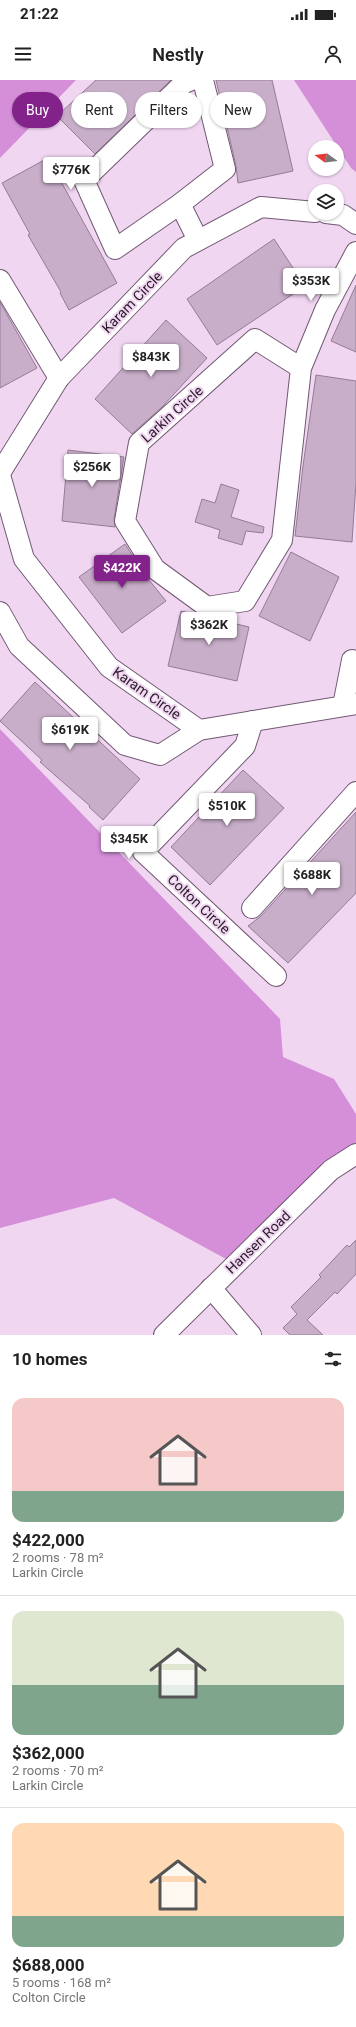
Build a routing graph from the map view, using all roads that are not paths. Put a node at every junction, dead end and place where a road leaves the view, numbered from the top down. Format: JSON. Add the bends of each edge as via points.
{"nodes":[{"id":1,"x":192,"y":80,"type":"edge"},
{"id":2,"x":203,"y":80,"type":"edge"},
{"id":3,"x":180,"y":204,"type":"junction"},
{"id":4,"x":308,"y":211,"type":"edge"},
{"id":5,"x":344,"y":216,"type":"edge"},
{"id":6,"x":356,"y":224,"type":"edge"},
{"id":7,"x":198,"y":240,"type":"junction"},
{"id":8,"x":356,"y":252,"type":"edge"},
{"id":9,"x":0,"y":280,"type":"edge"},
{"id":10,"x":301,"y":368,"type":"junction"},
{"id":11,"x":59,"y":378,"type":"junction"},
{"id":12,"x":1,"y":470,"type":"edge"},
{"id":13,"x":0,"y":612,"type":"edge"},
{"id":14,"x":356,"y":661,"type":"edge"},
{"id":15,"x":350,"y":705,"type":"edge"},
{"id":16,"x":253,"y":721,"type":"junction"},
{"id":17,"x":199,"y":730,"type":"junction"},
{"id":18,"x":356,"y":792,"type":"edge"},
{"id":19,"x":252,"y":908,"type":"dead end"},
{"id":20,"x":276,"y":976,"type":"dead end"},
{"id":21,"x":356,"y":1154,"type":"edge"},
{"id":22,"x":211,"y":1288,"type":"junction"},
{"id":23,"x":164,"y":1335,"type":"edge"},
{"id":24,"x":251,"y":1335,"type":"edge"}],
"edges":[{"from":1,"to":3,"type":"street","via":[[184,83],[84,180],[116,249]]},
{"from":2,"to":3,"type":"street","via":[[225,169]]},
{"from":3,"to":7,"type":"street"},
{"from":4,"to":7,"type":"street","name":"Karam Circle","via":[[261,207]]},
{"from":5,"to":6,"type":"street"},
{"from":7,"to":11,"type":"street","name":"Karam Circle","via":[[184,248]]},
{"from":8,"to":10,"type":"street","name":"Larkin Circle","via":[[325,310]]},
{"from":9,"to":11,"type":"street"},
{"from":10,"to":10,"type":"street","name":"Larkin Circle","via":[[282,540],[244,601],[207,607],[155,569],[125,521],[139,443],[255,339]]},
{"from":11,"to":12,"type":"street","name":"Karam Circle"},
{"from":12,"to":17,"type":"street","name":"Karam Circle","via":[[24,559],[109,667]]},
{"from":13,"to":17,"type":"street","via":[[20,646],[125,745],[160,756]]},
{"from":14,"to":15,"type":"street","via":[[352,660]]},
{"from":15,"to":16,"type":"street"},
{"from":16,"to":17,"type":"street"},
{"from":16,"to":20,"type":"street","name":"Colton Circle","via":[[245,746],[143,852]]},
{"from":18,"to":19,"type":"street"},
{"from":21,"to":22,"type":"street","name":"Hansen Road","via":[[331,1170]]},
{"from":22,"to":23,"type":"street","name":"Hansen Road"},
{"from":22,"to":24,"type":"street"}]}
